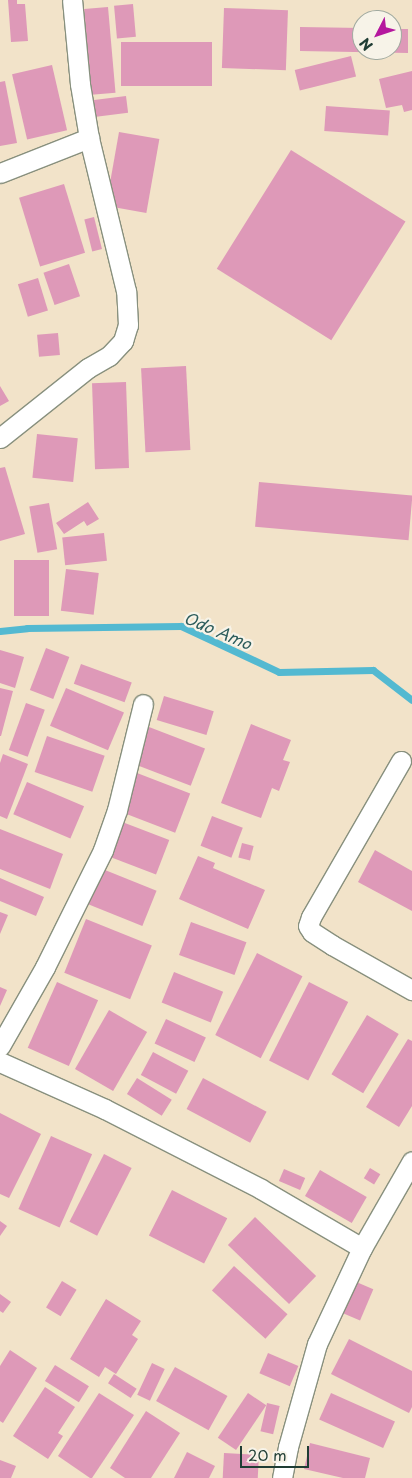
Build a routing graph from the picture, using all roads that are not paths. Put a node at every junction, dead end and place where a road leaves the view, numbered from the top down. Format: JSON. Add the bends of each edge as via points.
{"nodes":[{"id":1,"x":72,"y":0,"type":"edge"},
{"id":2,"x":89,"y":138,"type":"junction"},
{"id":3,"x":0,"y":173,"type":"edge"},
{"id":4,"x":0,"y":438,"type":"edge"},
{"id":5,"x":143,"y":704,"type":"dead end"},
{"id":6,"x":401,"y":762,"type":"dead end"},
{"id":7,"x":412,"y":990,"type":"edge"},
{"id":8,"x":0,"y":1046,"type":"edge"},
{"id":9,"x":0,"y":1062,"type":"edge"},
{"id":10,"x":412,"y":1161,"type":"edge"},
{"id":11,"x":362,"y":1248,"type":"junction"},
{"id":12,"x":282,"y":1478,"type":"edge"}],
"edges":[{"from":1,"to":2,"type":"street"},
{"from":2,"to":3,"type":"street"},
{"from":2,"to":4,"type":"street","via":[[126,290],[128,325],[123,340],[109,356],[88,368]]},
{"from":5,"to":8,"type":"street","via":[[103,850],[45,967]]},
{"from":6,"to":7,"type":"street","via":[[308,926],[332,945]]},
{"from":9,"to":11,"type":"street","via":[[105,1109],[261,1188]]},
{"from":10,"to":11,"type":"street"},
{"from":11,"to":12,"type":"street","via":[[317,1344]]}]}
